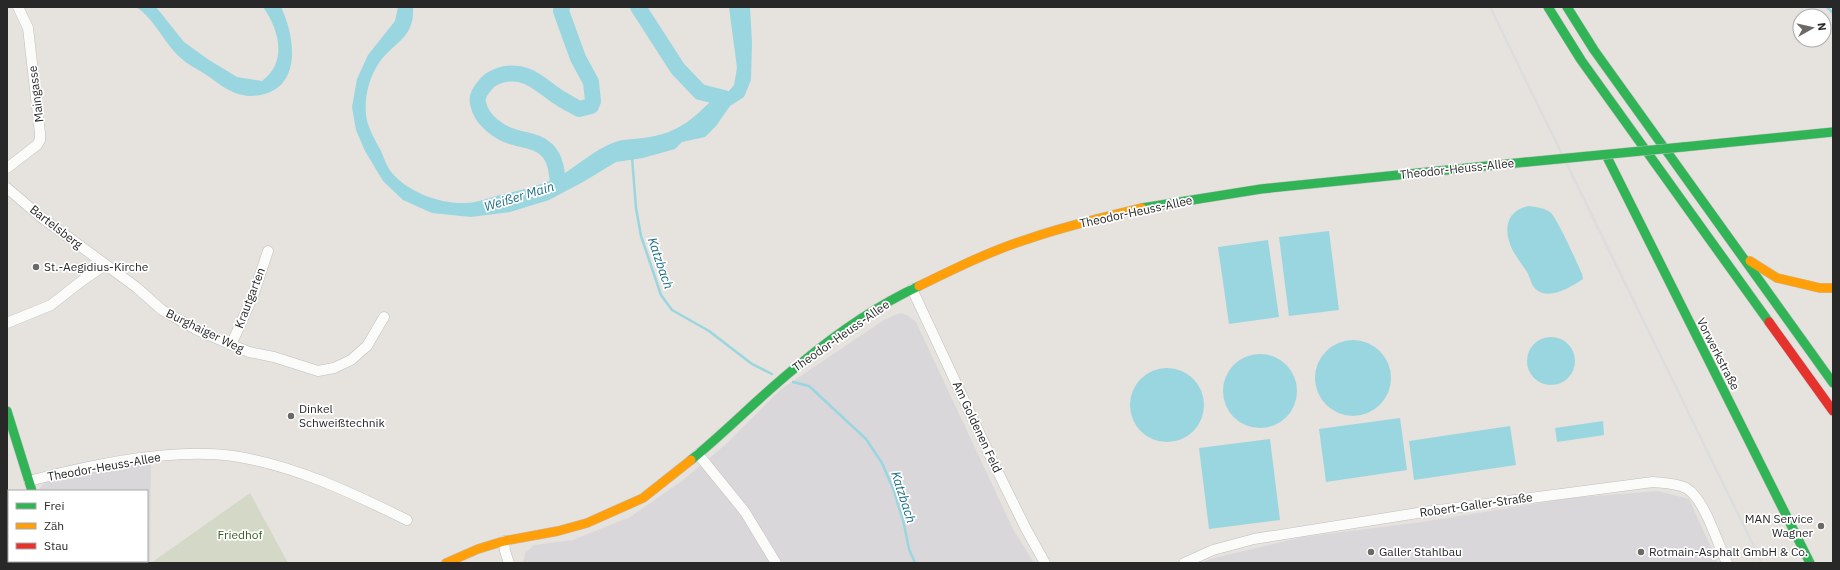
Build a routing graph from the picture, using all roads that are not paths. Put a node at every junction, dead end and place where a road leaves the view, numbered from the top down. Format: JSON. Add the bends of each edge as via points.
{"nodes":[{"id":1,"x":18,"y":7,"type":"edge"},
{"id":2,"x":1548,"y":7,"type":"edge"},
{"id":3,"x":1567,"y":7,"type":"edge"},
{"id":4,"x":1833,"y":132,"type":"edge"},
{"id":5,"x":1606,"y":155,"type":"junction"},
{"id":6,"x":7,"y":168,"type":"edge"},
{"id":7,"x":7,"y":188,"type":"edge"},
{"id":8,"x":268,"y":251,"type":"dead end"},
{"id":9,"x":1742,"y":256,"type":"junction"},
{"id":10,"x":105,"y":265,"type":"junction"},
{"id":11,"x":1833,"y":288,"type":"edge"},
{"id":12,"x":912,"y":289,"type":"junction"},
{"id":13,"x":384,"y":317,"type":"dead end"},
{"id":14,"x":7,"y":323,"type":"edge"},
{"id":15,"x":231,"y":345,"type":"junction"},
{"id":16,"x":1833,"y":383,"type":"edge"},
{"id":17,"x":7,"y":411,"type":"edge"},
{"id":18,"x":1833,"y":412,"type":"edge"},
{"id":19,"x":698,"y":454,"type":"junction"},
{"id":20,"x":29,"y":481,"type":"junction"},
{"id":21,"x":32,"y":490,"type":"edge"},
{"id":22,"x":407,"y":520,"type":"dead end"},
{"id":23,"x":504,"y":542,"type":"junction"},
{"id":24,"x":44,"y":562,"type":"edge"},
{"id":25,"x":49,"y":563,"type":"edge"},
{"id":26,"x":446,"y":563,"type":"edge"},
{"id":27,"x":509,"y":563,"type":"edge"},
{"id":28,"x":776,"y":563,"type":"edge"},
{"id":29,"x":1045,"y":563,"type":"edge"},
{"id":30,"x":1184,"y":563,"type":"edge"},
{"id":31,"x":1726,"y":563,"type":"edge"},
{"id":32,"x":1810,"y":563,"type":"edge"}],
"edges":[{"from":1,"to":6,"type":"street","name":"Maingasse","via":[[28,28],[40,140]]},
{"from":2,"to":18,"type":"main road","via":[[1581,60]]},
{"from":3,"to":9,"type":"main road","via":[[1594,50]]},
{"from":4,"to":5,"type":"main road","name":"Theodor-Heuss-Allee","bridge":true},
{"from":5,"to":12,"type":"main road","name":"Theodor-Heuss-Allee","bridge":true,"via":[[1261,189],[1168,203],[1107,216],[1027,239]]},
{"from":5,"to":32,"type":"main road","name":"Vorwerkstraße"},
{"from":7,"to":10,"type":"street","name":"Bartelsberg"},
{"from":8,"to":15,"type":"street","name":"Krautgarten","via":[[253,296]]},
{"from":9,"to":11,"type":"main road","via":[[1777,278],[1820,288]]},
{"from":9,"to":16,"type":"main road"},
{"from":10,"to":14,"type":"street","via":[[51,305]]},
{"from":10,"to":15,"type":"street","name":"Burghaiger Weg","via":[[162,310]]},
{"from":12,"to":19,"type":"main road","name":"Theodor-Heuss-Allee","via":[[879,308],[799,364]]},
{"from":12,"to":29,"type":"street","name":"Am Goldenen Feld","via":[[994,464]]},
{"from":13,"to":15,"type":"street","name":"Burghaiger Weg","via":[[367,346],[351,360],[334,368],[318,371]]},
{"from":17,"to":20,"type":"main road"},
{"from":19,"to":23,"type":"main road","name":"Theodor-Heuss-Allee","via":[[643,498],[607,515],[558,531]]},
{"from":19,"to":28,"type":"street","via":[[745,512]]},
{"from":20,"to":21,"type":"main road"},
{"from":20,"to":22,"type":"street","name":"Theodor-Heuss-Allee","via":[[124,460],[169,455],[233,456],[268,464],[331,485]]},
{"from":23,"to":26,"type":"main road","name":"Theodor-Heuss-Allee","via":[[478,549]]},
{"from":23,"to":27,"type":"street"},
{"from":24,"to":25,"type":"street"},
{"from":30,"to":31,"type":"street","name":"Robert-Galler-Straße","via":[[1213,550],[1254,539],[1424,512],[1653,482],[1670,483],[1686,488],[1701,503]]}]}
